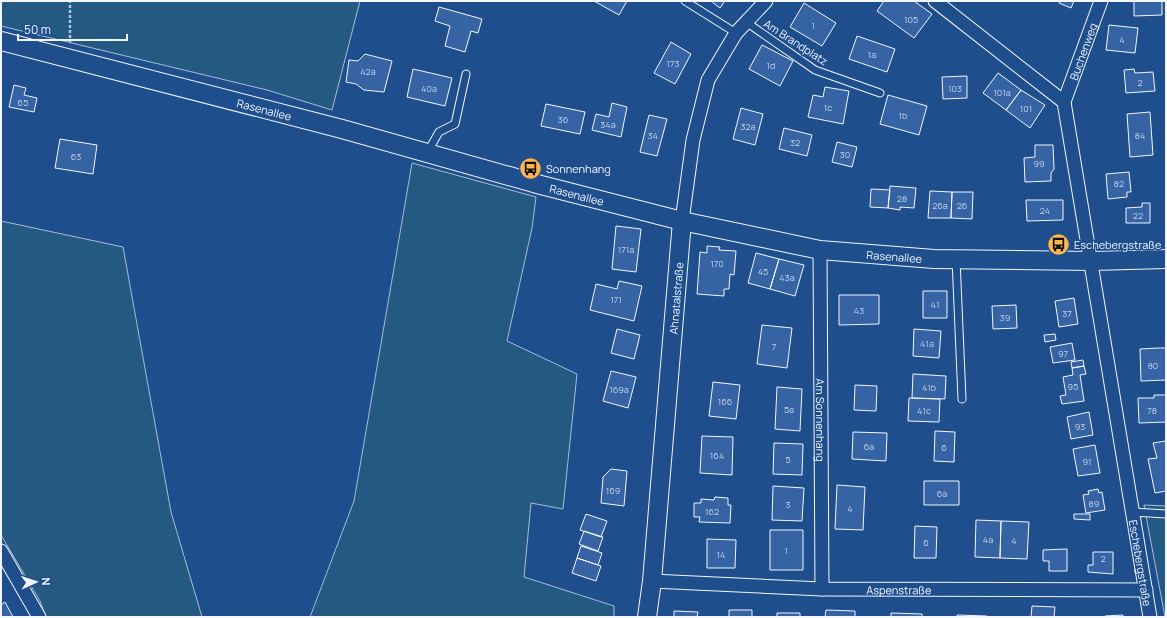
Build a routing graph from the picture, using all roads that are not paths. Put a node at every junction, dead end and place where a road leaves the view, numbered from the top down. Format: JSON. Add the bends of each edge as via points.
{"nodes":[{"id":1,"x":685,"y":1,"type":"edge"},
{"id":2,"x":766,"y":1,"type":"edge"},
{"id":3,"x":935,"y":1,"type":"edge"},
{"id":4,"x":1101,"y":1,"type":"edge"},
{"id":5,"x":746,"y":22,"type":"junction"},
{"id":6,"x":736,"y":33,"type":"junction"},
{"id":7,"x":1,"y":42,"type":"edge"},
{"id":8,"x":466,"y":74,"type":"dead end"},
{"id":9,"x":880,"y":93,"type":"dead end"},
{"id":10,"x":1064,"y":102,"type":"junction"},
{"id":11,"x":427,"y":153,"type":"junction"},
{"id":12,"x":682,"y":221,"type":"junction"},
{"id":13,"x":820,"y":250,"type":"junction"},
{"id":14,"x":956,"y":259,"type":"junction"},
{"id":15,"x":1166,"y":259,"type":"edge"},
{"id":16,"x":1092,"y":260,"type":"junction"},
{"id":17,"x":962,"y":399,"type":"dead end"},
{"id":18,"x":1133,"y":512,"type":"junction"},
{"id":19,"x":1166,"y":514,"type":"edge"},
{"id":20,"x":1,"y":552,"type":"edge"},
{"id":21,"x":652,"y":581,"type":"junction"},
{"id":22,"x":822,"y":589,"type":"junction"},
{"id":23,"x":1146,"y":590,"type":"junction"},
{"id":24,"x":39,"y":617,"type":"edge"},
{"id":25,"x":647,"y":617,"type":"edge"},
{"id":26,"x":1150,"y":617,"type":"edge"}],
"edges":[{"from":1,"to":6,"type":"lane"},
{"from":2,"to":5,"type":"street","name":"Ahnatalstraße"},
{"from":3,"to":10,"type":"street"},
{"from":4,"to":10,"type":"street","name":"Buchenweg"},
{"from":5,"to":6,"type":"street","name":"Ahnatalstraße"},
{"from":5,"to":9,"type":"lane","name":"Am Brandplatz","via":[[815,70]]},
{"from":6,"to":12,"type":"street","name":"Ahnatalstraße","via":[[708,80],[693,140]]},
{"from":7,"to":11,"type":"main road","name":"Rasenallee"},
{"from":8,"to":11,"type":"lane","via":[[454,124],[440,132]]},
{"from":10,"to":16,"type":"street","name":"Eschebergstraße"},
{"from":11,"to":12,"type":"main road","name":"Rasenallee"},
{"from":12,"to":13,"type":"main road","name":"Rasenallee"},
{"from":12,"to":21,"type":"main road","name":"Ahnatalstraße"},
{"from":13,"to":14,"type":"main road","name":"Rasenallee"},
{"from":13,"to":22,"type":"street","name":"Am Sonnenhang"},
{"from":14,"to":16,"type":"main road","name":"Rasenallee"},
{"from":14,"to":17,"type":"lane"},
{"from":15,"to":16,"type":"main road","name":"Rasenallee"},
{"from":16,"to":18,"type":"street","name":"Eschebergstraße"},
{"from":18,"to":19,"type":"lane"},
{"from":18,"to":23,"type":"street","name":"Eschebergstraße"},
{"from":20,"to":24,"type":"street"},
{"from":21,"to":22,"type":"street","name":"Aspenstraße"},
{"from":21,"to":25,"type":"main road","name":"Ahnatalstraße"},
{"from":22,"to":23,"type":"street","name":"Aspenstraße"},
{"from":23,"to":26,"type":"street","name":"Eschebergstraße"}]}
